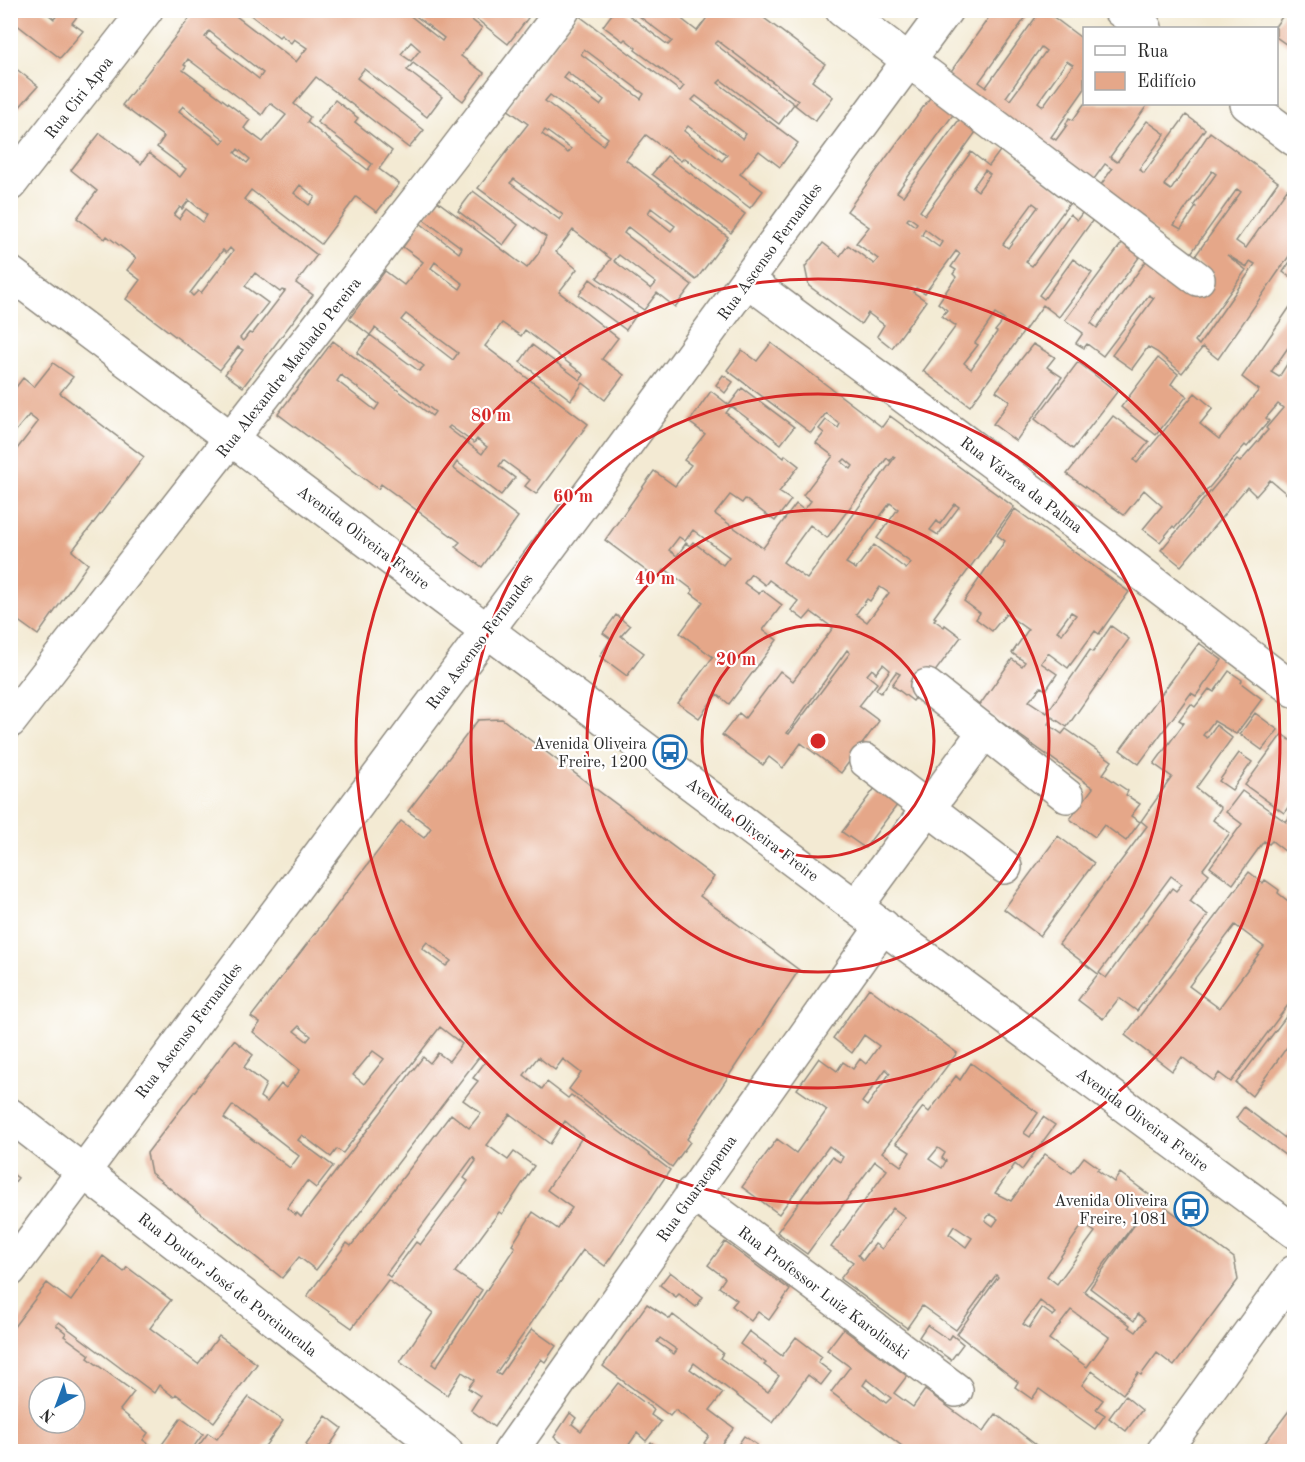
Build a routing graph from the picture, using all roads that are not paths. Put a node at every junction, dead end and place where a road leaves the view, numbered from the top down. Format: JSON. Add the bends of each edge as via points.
{"nodes":[{"id":1,"x":146,"y":10,"type":"edge"},
{"id":2,"x":563,"y":10,"type":"edge"},
{"id":3,"x":842,"y":10,"type":"edge"},
{"id":4,"x":946,"y":10,"type":"edge"},
{"id":5,"x":1120,"y":10,"type":"edge"},
{"id":6,"x":1144,"y":27,"type":"edge"},
{"id":7,"x":908,"y":62,"type":"junction"},
{"id":8,"x":1248,"y":105,"type":"edge"},
{"id":9,"x":1294,"y":139,"type":"edge"},
{"id":10,"x":10,"y":184,"type":"edge"},
{"id":11,"x":10,"y":273,"type":"edge"},
{"id":12,"x":1197,"y":279,"type":"dead end"},
{"id":13,"x":747,"y":280,"type":"junction"},
{"id":14,"x":232,"y":438,"type":"junction"},
{"id":15,"x":486,"y":630,"type":"junction"},
{"id":16,"x":927,"y":686,"type":"dead end"},
{"id":17,"x":1294,"y":690,"type":"edge"},
{"id":18,"x":10,"y":721,"type":"edge"},
{"id":19,"x":985,"y":731,"type":"junction"},
{"id":20,"x":866,"y":761,"type":"dead end"},
{"id":21,"x":1067,"y":796,"type":"dead end"},
{"id":22,"x":929,"y":808,"type":"junction"},
{"id":23,"x":1005,"y":867,"type":"dead end"},
{"id":24,"x":856,"y":907,"type":"junction"},
{"id":25,"x":883,"y":926,"type":"junction"},
{"id":26,"x":10,"y":1115,"type":"edge"},
{"id":27,"x":83,"y":1172,"type":"junction"},
{"id":28,"x":692,"y":1193,"type":"junction"},
{"id":29,"x":1294,"y":1231,"type":"edge"},
{"id":30,"x":10,"y":1270,"type":"edge"},
{"id":31,"x":1294,"y":1272,"type":"edge"},
{"id":32,"x":956,"y":1390,"type":"dead end"},
{"id":33,"x":446,"y":1452,"type":"edge"},
{"id":34,"x":510,"y":1452,"type":"edge"},
{"id":35,"x":1163,"y":1452,"type":"edge"}],
"edges":[{"from":1,"to":10,"type":"street","name":"Rua Ciri Apoa"},
{"from":2,"to":14,"type":"street","name":"Rua Alexandre Machado Pereira"},
{"from":3,"to":7,"type":"street"},
{"from":4,"to":7,"type":"street","name":"Rua Ascenso Fernandes"},
{"from":5,"to":6,"type":"street"},
{"from":7,"to":12,"type":"street"},
{"from":7,"to":13,"type":"street","name":"Rua Ascenso Fernandes"},
{"from":8,"to":9,"type":"street"},
{"from":11,"to":14,"type":"street","name":"Avenida Oliveira Freire"},
{"from":13,"to":15,"type":"street","name":"Rua Ascenso Fernandes"},
{"from":13,"to":17,"type":"street","name":"Rua Várzea da Palma"},
{"from":14,"to":15,"type":"street","name":"Avenida Oliveira Freire"},
{"from":14,"to":18,"type":"street","name":"Rua Alexandre Machado Pereira"},
{"from":15,"to":24,"type":"street","name":"Avenida Oliveira Freire"},
{"from":15,"to":27,"type":"street","name":"Rua Ascenso Fernandes"},
{"from":16,"to":19,"type":"street"},
{"from":19,"to":21,"type":"street"},
{"from":19,"to":22,"type":"street"},
{"from":20,"to":22,"type":"street"},
{"from":22,"to":23,"type":"street"},
{"from":22,"to":24,"type":"street"},
{"from":24,"to":25,"type":"street","name":"Avenida Oliveira Freire"},
{"from":25,"to":28,"type":"street","name":"Rua Guaracapema"},
{"from":25,"to":29,"type":"street","name":"Avenida Oliveira Freire"},
{"from":26,"to":27,"type":"street","name":"Rua Doutor José de Porciuncula"},
{"from":27,"to":30,"type":"street","name":"Rua Ascenso Fernandes"},
{"from":27,"to":33,"type":"street","name":"Rua Doutor José de Porciuncula"},
{"from":28,"to":32,"type":"street","name":"Rua Professor Luiz Karolinski"},
{"from":28,"to":34,"type":"street","name":"Rua Guaracapema"},
{"from":31,"to":35,"type":"street"}]}
